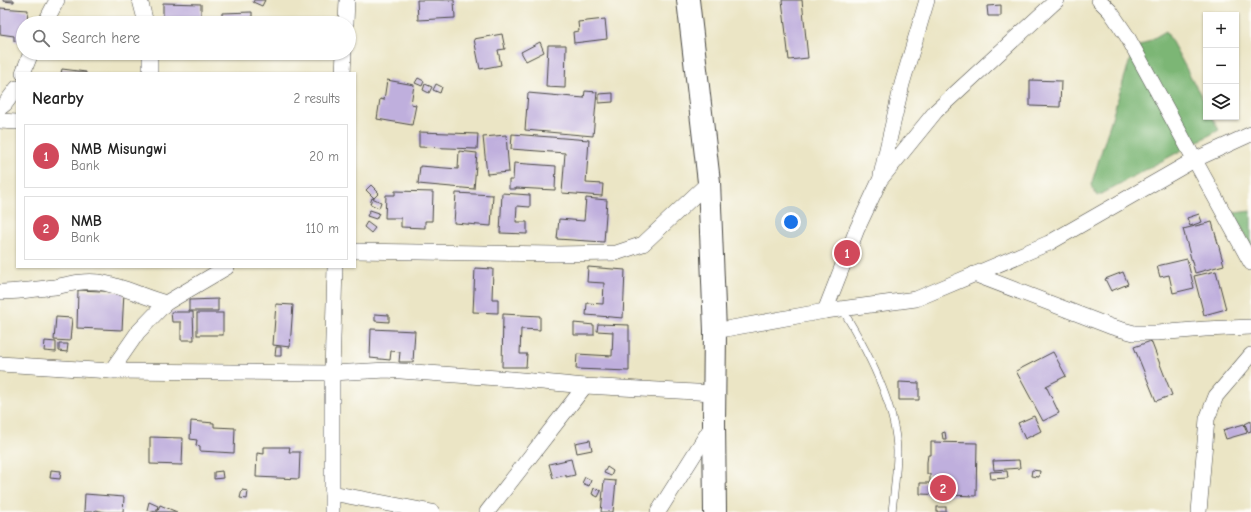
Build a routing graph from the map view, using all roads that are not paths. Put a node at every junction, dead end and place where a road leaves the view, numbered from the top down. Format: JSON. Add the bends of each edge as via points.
{"nodes":[{"id":1,"x":57,"y":0,"type":"edge"},
{"id":2,"x":140,"y":0,"type":"edge"},
{"id":3,"x":347,"y":0,"type":"edge"},
{"id":4,"x":688,"y":0,"type":"edge"},
{"id":5,"x":926,"y":0,"type":"edge"},
{"id":6,"x":1057,"y":0,"type":"edge"},
{"id":7,"x":1099,"y":0,"type":"edge"},
{"id":8,"x":49,"y":16,"type":"edge"},
{"id":9,"x":144,"y":16,"type":"edge"},
{"id":10,"x":346,"y":16,"type":"edge"},
{"id":11,"x":28,"y":60,"type":"edge"},
{"id":12,"x":150,"y":60,"type":"edge"},
{"id":13,"x":344,"y":60,"type":"edge"},
{"id":14,"x":23,"y":72,"type":"edge"},
{"id":15,"x":150,"y":72,"type":"edge"},
{"id":16,"x":343,"y":72,"type":"edge"},
{"id":17,"x":16,"y":89,"type":"edge"},
{"id":18,"x":0,"y":108,"type":"edge"},
{"id":19,"x":0,"y":121,"type":"edge"},
{"id":20,"x":16,"y":122,"type":"edge"},
{"id":21,"x":1251,"y":134,"type":"edge"},
{"id":22,"x":1194,"y":160,"type":"junction"},
{"id":23,"x":880,"y":180,"type":"junction"},
{"id":24,"x":709,"y":182,"type":"junction"},
{"id":25,"x":356,"y":251,"type":"edge"},
{"id":26,"x":1251,"y":263,"type":"edge"},
{"id":27,"x":225,"y":268,"type":"edge"},
{"id":28,"x":335,"y":268,"type":"edge"},
{"id":29,"x":974,"y":274,"type":"junction"},
{"id":30,"x":0,"y":292,"type":"edge"},
{"id":31,"x":166,"y":303,"type":"junction"},
{"id":32,"x":842,"y":309,"type":"junction"},
{"id":33,"x":825,"y":311,"type":"junction"},
{"id":34,"x":1251,"y":327,"type":"edge"},
{"id":35,"x":715,"y":331,"type":"junction"},
{"id":36,"x":1251,"y":355,"type":"edge"},
{"id":37,"x":0,"y":364,"type":"edge"},
{"id":38,"x":111,"y":371,"type":"junction"},
{"id":39,"x":332,"y":374,"type":"junction"},
{"id":40,"x":585,"y":386,"type":"junction"},
{"id":41,"x":714,"y":394,"type":"junction"},
{"id":42,"x":714,"y":423,"type":"junction"},
{"id":43,"x":332,"y":493,"type":"junction"},
{"id":44,"x":332,"y":512,"type":"edge"},
{"id":45,"x":432,"y":512,"type":"edge"},
{"id":46,"x":487,"y":512,"type":"edge"},
{"id":47,"x":658,"y":512,"type":"edge"},
{"id":48,"x":715,"y":512,"type":"edge"},
{"id":49,"x":892,"y":512,"type":"edge"},
{"id":50,"x":1199,"y":512,"type":"edge"}],
"edges":[{"from":1,"to":8,"type":"street"},
{"from":2,"to":9,"type":"street"},
{"from":3,"to":10,"type":"street"},
{"from":4,"to":24,"type":"highway"},
{"from":5,"to":23,"type":"street","via":[[902,84]]},
{"from":6,"to":23,"type":"street","via":[[936,111]]},
{"from":7,"to":22,"type":"street","via":[[1127,36]]},
{"from":11,"to":14,"type":"street"},
{"from":12,"to":15,"type":"street"},
{"from":13,"to":16,"type":"street"},
{"from":17,"to":18,"type":"street"},
{"from":19,"to":20,"type":"street"},
{"from":21,"to":22,"type":"street"},
{"from":22,"to":26,"type":"street"},
{"from":22,"to":29,"type":"street","via":[[1049,243]]},
{"from":23,"to":33,"type":"street","via":[[857,229]]},
{"from":24,"to":25,"type":"street","via":[[643,244],[616,253]]},
{"from":24,"to":35,"type":"highway"},
{"from":27,"to":31,"type":"street"},
{"from":28,"to":39,"type":"street"},
{"from":29,"to":32,"type":"street","via":[[916,299]]},
{"from":29,"to":34,"type":"street","via":[[1134,333]]},
{"from":30,"to":31,"type":"street","via":[[86,281],[114,285]]},
{"from":31,"to":38,"type":"street","via":[[138,332]]},
{"from":32,"to":33,"type":"street"},
{"from":32,"to":49,"type":"lane","via":[[880,381],[892,416],[897,450]]},
{"from":33,"to":35,"type":"street"},
{"from":35,"to":41,"type":"highway"},
{"from":36,"to":50,"type":"street","via":[[1216,396],[1207,419]]},
{"from":37,"to":38,"type":"street"},
{"from":38,"to":39,"type":"street"},
{"from":39,"to":40,"type":"street","via":[[387,370]]},
{"from":39,"to":43,"type":"street"},
{"from":40,"to":41,"type":"street"},
{"from":40,"to":46,"type":"street"},
{"from":41,"to":42,"type":"highway"},
{"from":42,"to":47,"type":"street"},
{"from":42,"to":48,"type":"highway"},
{"from":43,"to":44,"type":"street"},
{"from":43,"to":45,"type":"street"}]}
